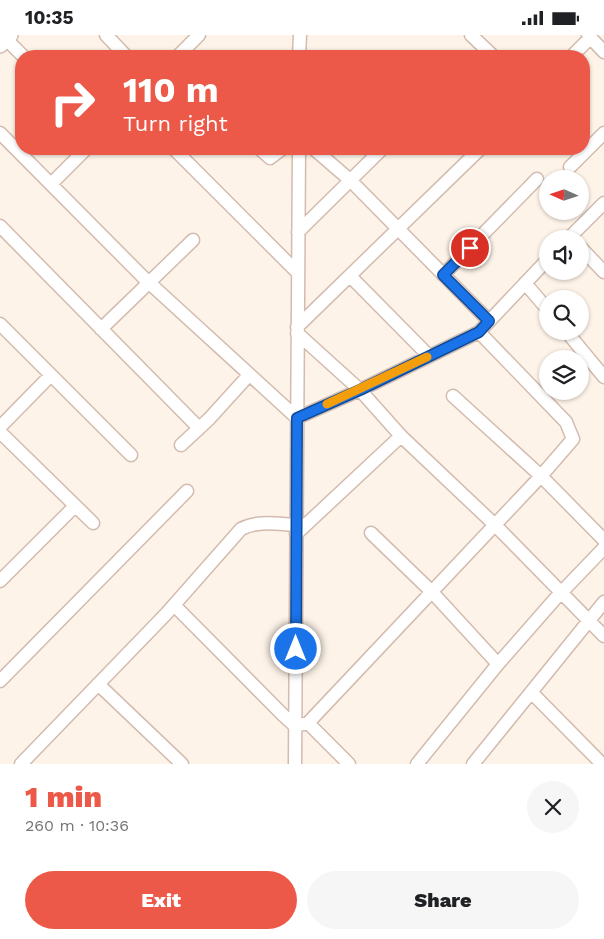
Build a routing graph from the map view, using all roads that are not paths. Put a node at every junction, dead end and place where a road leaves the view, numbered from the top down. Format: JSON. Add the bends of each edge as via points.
{"nodes":[{"id":1,"x":106,"y":35,"type":"edge"},
{"id":2,"x":198,"y":35,"type":"edge"},
{"id":3,"x":300,"y":35,"type":"edge"},
{"id":4,"x":471,"y":35,"type":"edge"},
{"id":5,"x":589,"y":36,"type":"edge"},
{"id":6,"x":5,"y":40,"type":"edge"},
{"id":7,"x":16,"y":50,"type":"edge"},
{"id":8,"x":120,"y":50,"type":"edge"},
{"id":9,"x":184,"y":50,"type":"edge"},
{"id":10,"x":299,"y":50,"type":"edge"},
{"id":11,"x":487,"y":50,"type":"edge"},
{"id":12,"x":577,"y":50,"type":"edge"},
{"id":13,"x":604,"y":51,"type":"edge"},
{"id":14,"x":0,"y":133,"type":"edge"},
{"id":15,"x":604,"y":133,"type":"edge"},
{"id":16,"x":590,"y":147,"type":"edge"},
{"id":17,"x":15,"y":148,"type":"edge"},
{"id":18,"x":22,"y":155,"type":"edge"},
{"id":19,"x":80,"y":155,"type":"edge"},
{"id":20,"x":180,"y":155,"type":"edge"},
{"id":21,"x":299,"y":155,"type":"edge"},
{"id":22,"x":321,"y":155,"type":"edge"},
{"id":23,"x":376,"y":155,"type":"edge"},
{"id":24,"x":474,"y":155,"type":"edge"},
{"id":25,"x":582,"y":155,"type":"edge"},
{"id":26,"x":570,"y":167,"type":"dead end"},
{"id":27,"x":537,"y":179,"type":"dead end"},
{"id":28,"x":350,"y":180,"type":"junction"},
{"id":29,"x":51,"y":184,"type":"junction"},
{"id":30,"x":604,"y":203,"type":"edge"},
{"id":31,"x":0,"y":227,"type":"edge"},
{"id":32,"x":398,"y":230,"type":"junction"},
{"id":33,"x":578,"y":230,"type":"edge"},
{"id":34,"x":298,"y":232,"type":"junction"},
{"id":35,"x":193,"y":240,"type":"dead end"},
{"id":36,"x":589,"y":256,"type":"edge"},
{"id":37,"x":539,"y":268,"type":"edge"},
{"id":38,"x":604,"y":272,"type":"edge"},
{"id":39,"x":298,"y":273,"type":"junction"},
{"id":40,"x":443,"y":275,"type":"junction"},
{"id":41,"x":350,"y":276,"type":"junction"},
{"id":42,"x":149,"y":283,"type":"junction"},
{"id":43,"x":525,"y":283,"type":"junction"},
{"id":44,"x":539,"y":299,"type":"edge"},
{"id":45,"x":489,"y":321,"type":"junction"},
{"id":46,"x":0,"y":324,"type":"edge"},
{"id":47,"x":101,"y":329,"type":"junction"},
{"id":48,"x":297,"y":330,"type":"junction"},
{"id":49,"x":479,"y":332,"type":"junction"},
{"id":50,"x":573,"y":340,"type":"edge"},
{"id":51,"x":429,"y":356,"type":"junction"},
{"id":52,"x":51,"y":375,"type":"junction"},
{"id":53,"x":249,"y":375,"type":"junction"},
{"id":54,"x":604,"y":377,"type":"edge"},
{"id":55,"x":360,"y":390,"type":"junction"},
{"id":56,"x":453,"y":395,"type":"dead end"},
{"id":57,"x":297,"y":418,"type":"junction"},
{"id":58,"x":0,"y":427,"type":"edge"},
{"id":59,"x":199,"y":428,"type":"junction"},
{"id":60,"x":0,"y":432,"type":"edge"},
{"id":61,"x":401,"y":435,"type":"junction"},
{"id":62,"x":181,"y":445,"type":"dead end"},
{"id":63,"x":130,"y":455,"type":"dead end"},
{"id":64,"x":541,"y":476,"type":"junction"},
{"id":65,"x":187,"y":491,"type":"dead end"},
{"id":66,"x":75,"y":505,"type":"junction"},
{"id":67,"x":93,"y":523,"type":"dead end"},
{"id":68,"x":495,"y":525,"type":"junction"},
{"id":69,"x":296,"y":530,"type":"junction"},
{"id":70,"x":372,"y":533,"type":"dead end"},
{"id":71,"x":604,"y":540,"type":"edge"},
{"id":72,"x":604,"y":548,"type":"edge"},
{"id":73,"x":0,"y":581,"type":"edge"},
{"id":74,"x":432,"y":592,"type":"junction"},
{"id":75,"x":562,"y":592,"type":"junction"},
{"id":76,"x":604,"y":602,"type":"edge"},
{"id":77,"x":174,"y":605,"type":"junction"},
{"id":78,"x":589,"y":620,"type":"junction"},
{"id":79,"x":604,"y":636,"type":"edge"},
{"id":80,"x":498,"y":664,"type":"junction"},
{"id":81,"x":0,"y":681,"type":"edge"},
{"id":82,"x":98,"y":684,"type":"junction"},
{"id":83,"x":531,"y":692,"type":"junction"},
{"id":84,"x":302,"y":724,"type":"junction"},
{"id":85,"x":21,"y":764,"type":"edge"},
{"id":86,"x":182,"y":764,"type":"edge"},
{"id":87,"x":295,"y":764,"type":"edge"},
{"id":88,"x":350,"y":764,"type":"edge"},
{"id":89,"x":418,"y":764,"type":"edge"},
{"id":90,"x":473,"y":764,"type":"edge"},
{"id":91,"x":602,"y":764,"type":"edge"}],
"edges":[{"from":1,"to":8,"type":"street"},
{"from":2,"to":9,"type":"street"},
{"from":3,"to":10,"type":"street"},
{"from":4,"to":11,"type":"street"},
{"from":5,"to":12,"type":"street"},
{"from":5,"to":13,"type":"street"},
{"from":6,"to":7,"type":"street"},
{"from":14,"to":17,"type":"street"},
{"from":15,"to":16,"type":"street"},
{"from":18,"to":29,"type":"street"},
{"from":19,"to":29,"type":"street"},
{"from":20,"to":39,"type":"street"},
{"from":21,"to":34,"type":"street"},
{"from":22,"to":28,"type":"street"},
{"from":23,"to":28,"type":"street"},
{"from":24,"to":32,"type":"street"},
{"from":25,"to":26,"type":"street"},
{"from":27,"to":40,"type":"street"},
{"from":28,"to":32,"type":"street"},
{"from":28,"to":34,"type":"street"},
{"from":29,"to":42,"type":"street"},
{"from":30,"to":33,"type":"street"},
{"from":31,"to":47,"type":"street"},
{"from":32,"to":40,"type":"street"},
{"from":32,"to":41,"type":"street"},
{"from":34,"to":39,"type":"street"},
{"from":35,"to":42,"type":"street"},
{"from":36,"to":38,"type":"street"},
{"from":37,"to":43,"type":"street"},
{"from":39,"to":48,"type":"street"},
{"from":40,"to":45,"type":"street"},
{"from":41,"to":48,"type":"street"},
{"from":41,"to":51,"type":"street"},
{"from":42,"to":47,"type":"street"},
{"from":42,"to":53,"type":"street"},
{"from":43,"to":44,"type":"street"},
{"from":43,"to":45,"type":"street"},
{"from":45,"to":49,"type":"street"},
{"from":46,"to":52,"type":"street"},
{"from":47,"to":59,"type":"street"},
{"from":48,"to":55,"type":"street"},
{"from":48,"to":57,"type":"street"},
{"from":49,"to":51,"type":"street"},
{"from":49,"to":64,"type":"street","via":[[566,421],[573,439]]},
{"from":50,"to":54,"type":"street"},
{"from":51,"to":55,"type":"street"},
{"from":52,"to":58,"type":"street"},
{"from":52,"to":63,"type":"street"},
{"from":53,"to":57,"type":"street"},
{"from":53,"to":59,"type":"street"},
{"from":55,"to":57,"type":"street"},
{"from":55,"to":61,"type":"street"},
{"from":56,"to":64,"type":"street"},
{"from":57,"to":69,"type":"street"},
{"from":59,"to":62,"type":"street"},
{"from":60,"to":66,"type":"street"},
{"from":61,"to":68,"type":"street"},
{"from":61,"to":69,"type":"street"},
{"from":64,"to":68,"type":"street"},
{"from":64,"to":71,"type":"street"},
{"from":65,"to":81,"type":"street"},
{"from":66,"to":67,"type":"street"},
{"from":66,"to":73,"type":"street"},
{"from":68,"to":74,"type":"street"},
{"from":68,"to":75,"type":"street"},
{"from":69,"to":77,"type":"street","via":[[259,523],[241,529]]},
{"from":69,"to":84,"type":"street"},
{"from":70,"to":74,"type":"street"},
{"from":72,"to":75,"type":"street"},
{"from":74,"to":80,"type":"street"},
{"from":74,"to":84,"type":"street"},
{"from":75,"to":78,"type":"street"},
{"from":75,"to":80,"type":"street"},
{"from":76,"to":78,"type":"street"},
{"from":77,"to":82,"type":"street"},
{"from":77,"to":84,"type":"street","via":[[282,715]]},
{"from":78,"to":79,"type":"street"},
{"from":78,"to":83,"type":"street"},
{"from":80,"to":89,"type":"street"},
{"from":82,"to":85,"type":"street"},
{"from":82,"to":86,"type":"street"},
{"from":83,"to":90,"type":"street"},
{"from":83,"to":91,"type":"street"},
{"from":84,"to":87,"type":"street"},
{"from":84,"to":88,"type":"street"}]}
